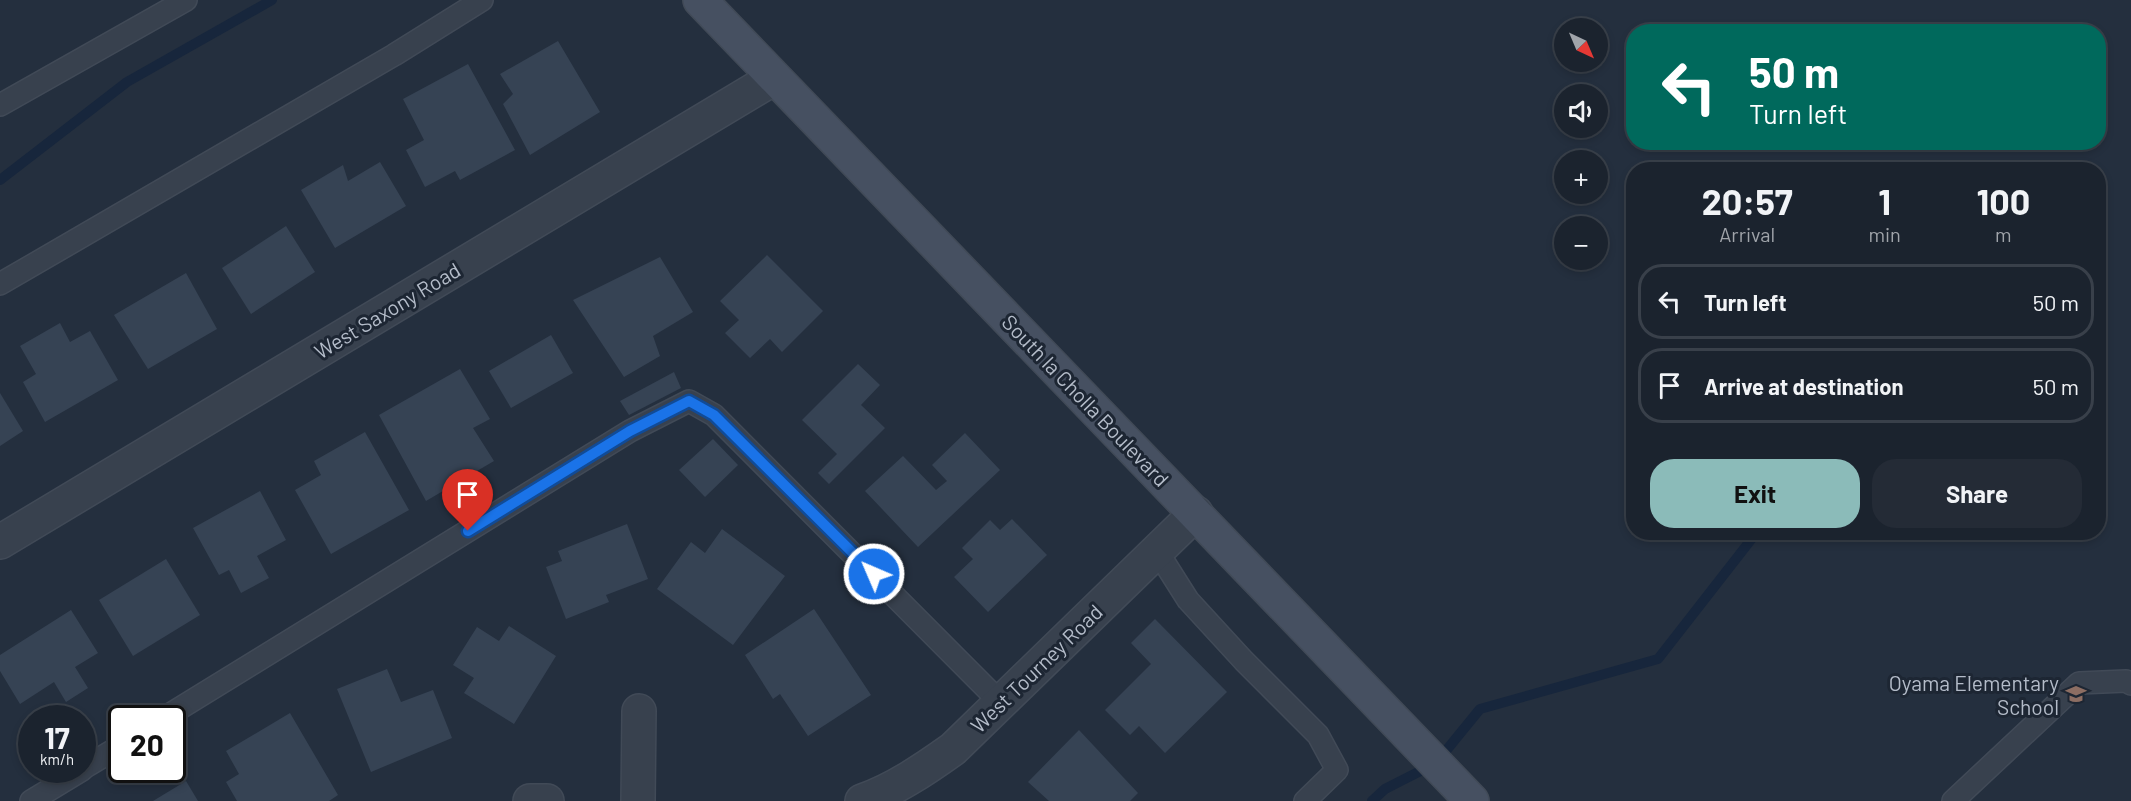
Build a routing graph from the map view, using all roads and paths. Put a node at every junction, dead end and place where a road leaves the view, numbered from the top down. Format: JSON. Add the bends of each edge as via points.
{"nodes":[{"id":1,"x":186,"y":0,"type":"edge"},
{"id":2,"x":482,"y":0,"type":"edge"},
{"id":3,"x":700,"y":0,"type":"edge"},
{"id":4,"x":774,"y":78,"type":"junction"},
{"id":5,"x":0,"y":105,"type":"edge"},
{"id":6,"x":0,"y":284,"type":"edge"},
{"id":7,"x":1196,"y":513,"type":"junction"},
{"id":8,"x":0,"y":542,"type":"edge"},
{"id":9,"x":1157,"y":551,"type":"junction"},
{"id":10,"x":2131,"y":684,"type":"edge"},
{"id":11,"x":1001,"y":703,"type":"junction"},
{"id":12,"x":185,"y":705,"type":"edge"},
{"id":13,"x":639,"y":711,"type":"dead end"},
{"id":14,"x":60,"y":783,"type":"edge"},
{"id":15,"x":31,"y":801,"type":"edge"},
{"id":16,"x":530,"y":801,"type":"edge"},
{"id":17,"x":547,"y":801,"type":"edge"},
{"id":18,"x":638,"y":801,"type":"edge"},
{"id":19,"x":862,"y":801,"type":"edge"},
{"id":20,"x":1305,"y":801,"type":"edge"},
{"id":21,"x":1472,"y":801,"type":"edge"},
{"id":22,"x":1953,"y":801,"type":"edge"}],
"edges":[{"from":1,"to":5,"type":"lane"},
{"from":2,"to":6,"type":"lane"},
{"from":3,"to":4,"type":"main road","name":"South la Cholla Boulevard"},
{"from":4,"to":7,"type":"main road","name":"South la Cholla Boulevard"},
{"from":4,"to":8,"type":"street","name":"West Saxony Road"},
{"from":7,"to":9,"type":"street","name":"West Tourney Road"},
{"from":7,"to":21,"type":"main road","name":"South la Cholla Boulevard"},
{"from":9,"to":11,"type":"street","name":"West Tourney Road"},
{"from":9,"to":20,"type":"lane","via":[[1188,600],[1318,735],[1337,770]]},
{"from":10,"to":22,"type":"lane","via":[[2079,683]]},
{"from":11,"to":12,"type":"lane","via":[[714,415],[689,401],[630,431]]},
{"from":11,"to":19,"type":"street","name":"West Tourney Road","via":[[932,764]]},
{"from":13,"to":18,"type":"street"},
{"from":14,"to":15,"type":"lane"},
{"from":16,"to":17,"type":"street"}]}
